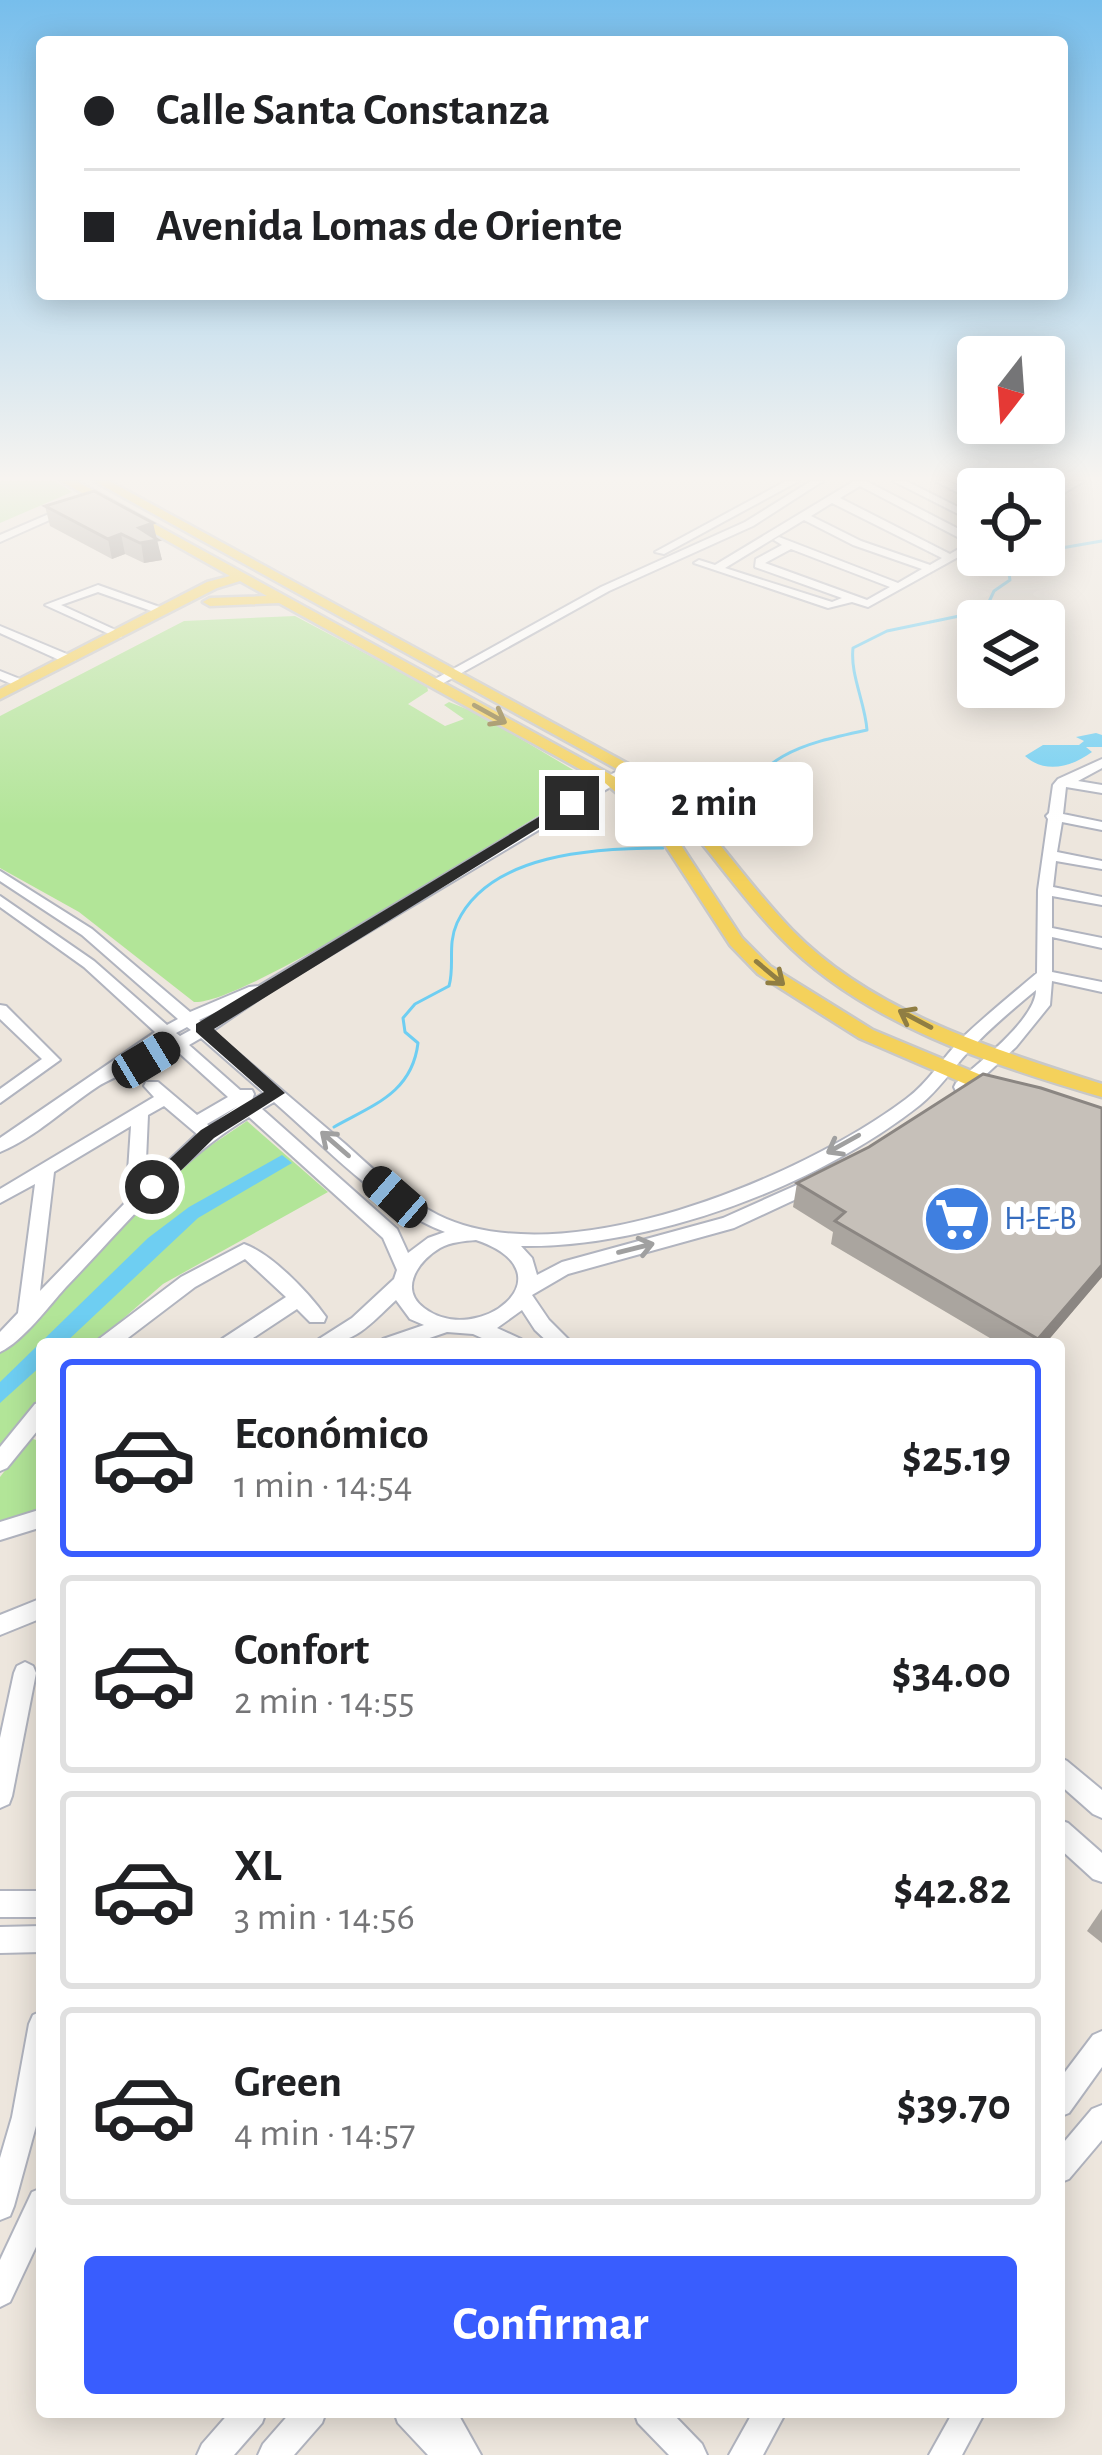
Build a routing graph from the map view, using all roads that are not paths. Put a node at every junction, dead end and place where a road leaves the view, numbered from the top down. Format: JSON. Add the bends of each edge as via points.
{"nodes":[{"id":1,"x":73,"y":596,"type":"edge"},
{"id":2,"x":121,"y":596,"type":"edge"},
{"id":3,"x":193,"y":596,"type":"edge"},
{"id":4,"x":223,"y":596,"type":"edge"},
{"id":5,"x":275,"y":596,"type":"edge"},
{"id":6,"x":313,"y":596,"type":"edge"},
{"id":7,"x":584,"y":596,"type":"edge"},
{"id":8,"x":799,"y":596,"type":"edge"},
{"id":9,"x":840,"y":596,"type":"edge"},
{"id":10,"x":886,"y":596,"type":"edge"},
{"id":11,"x":849,"y":599,"type":"junction"},
{"id":12,"x":210,"y":602,"type":"junction"},
{"id":13,"x":286,"y":602,"type":"junction"},
{"id":14,"x":164,"y":612,"type":"junction"},
{"id":15,"x":0,"y":629,"type":"edge"},
{"id":16,"x":118,"y":635,"type":"junction"},
{"id":17,"x":70,"y":660,"type":"junction"},
{"id":18,"x":450,"y":670,"type":"junction"},
{"id":19,"x":0,"y":676,"type":"edge"},
{"id":20,"x":427,"y":680,"type":"junction"},
{"id":21,"x":21,"y":684,"type":"junction"},
{"id":22,"x":0,"y":695,"type":"edge"},
{"id":23,"x":0,"y":710,"type":"edge"},
{"id":24,"x":1102,"y":763,"type":"edge"},
{"id":25,"x":632,"y":768,"type":"junction"},
{"id":26,"x":610,"y":780,"type":"junction"},
{"id":27,"x":1062,"y":783,"type":"junction"},
{"id":28,"x":1102,"y":790,"type":"edge"},
{"id":29,"x":1054,"y":816,"type":"junction"},
{"id":30,"x":1102,"y":826,"type":"edge"},
{"id":31,"x":1048,"y":855,"type":"junction"},
{"id":32,"x":1102,"y":865,"type":"edge"},
{"id":33,"x":0,"y":875,"type":"edge"},
{"id":34,"x":1046,"y":890,"type":"junction"},
{"id":35,"x":0,"y":900,"type":"edge"},
{"id":36,"x":44,"y":900,"type":"junction"},
{"id":37,"x":1102,"y":901,"type":"edge"},
{"id":38,"x":22,"y":913,"type":"junction"},
{"id":39,"x":1044,"y":931,"type":"junction"},
{"id":40,"x":1102,"y":943,"type":"edge"},
{"id":41,"x":1044,"y":975,"type":"junction"},
{"id":42,"x":1102,"y":987,"type":"edge"},
{"id":43,"x":0,"y":1010,"type":"edge"},
{"id":44,"x":196,"y":1023,"type":"junction"},
{"id":45,"x":170,"y":1036,"type":"junction"},
{"id":46,"x":30,"y":1037,"type":"junction"},
{"id":47,"x":0,"y":1038,"type":"edge"},
{"id":48,"x":965,"y":1045,"type":"junction"},
{"id":49,"x":995,"y":1056,"type":"junction"},
{"id":50,"x":944,"y":1070,"type":"junction"},
{"id":51,"x":970,"y":1081,"type":"junction"},
{"id":52,"x":271,"y":1088,"type":"junction"},
{"id":53,"x":1102,"y":1091,"type":"edge"},
{"id":54,"x":2,"y":1095,"type":"edge"},
{"id":55,"x":1016,"y":1096,"type":"edge"},
{"id":56,"x":948,"y":1100,"type":"edge"},
{"id":57,"x":246,"y":1102,"type":"junction"},
{"id":58,"x":140,"y":1112,"type":"junction"},
{"id":59,"x":930,"y":1114,"type":"edge"},
{"id":60,"x":201,"y":1129,"type":"junction"},
{"id":61,"x":0,"y":1146,"type":"edge"},
{"id":62,"x":46,"y":1169,"type":"junction"},
{"id":63,"x":0,"y":1197,"type":"edge"},
{"id":64,"x":135,"y":1205,"type":"junction"},
{"id":65,"x":676,"y":1229,"type":"junction"},
{"id":66,"x":465,"y":1232,"type":"junction"},
{"id":67,"x":500,"y":1239,"type":"junction"},
{"id":68,"x":403,"y":1275,"type":"junction"},
{"id":69,"x":525,"y":1294,"type":"junction"},
{"id":70,"x":299,"y":1298,"type":"junction"},
{"id":71,"x":317,"y":1317,"type":"dead end"},
{"id":72,"x":27,"y":1318,"type":"junction"},
{"id":73,"x":446,"y":1325,"type":"junction"},
{"id":74,"x":476,"y":1327,"type":"junction"},
{"id":75,"x":114,"y":1338,"type":"edge"},
{"id":76,"x":238,"y":1338,"type":"edge"},
{"id":77,"x":335,"y":1338,"type":"edge"},
{"id":78,"x":408,"y":1338,"type":"edge"},
{"id":79,"x":501,"y":1338,"type":"edge"},
{"id":80,"x":556,"y":1338,"type":"edge"},
{"id":81,"x":0,"y":1344,"type":"edge"},
{"id":82,"x":36,"y":1417,"type":"edge"},
{"id":83,"x":0,"y":1462,"type":"edge"},
{"id":84,"x":36,"y":1520,"type":"edge"},
{"id":85,"x":0,"y":1532,"type":"edge"},
{"id":86,"x":36,"y":1610,"type":"edge"},
{"id":87,"x":0,"y":1625,"type":"edge"},
{"id":88,"x":25,"y":1673,"type":"dead end"},
{"id":89,"x":7,"y":1725,"type":"edge"},
{"id":90,"x":1065,"y":1774,"type":"edge"},
{"id":91,"x":0,"y":1796,"type":"edge"},
{"id":92,"x":1102,"y":1806,"type":"edge"},
{"id":93,"x":1065,"y":1837,"type":"edge"},
{"id":94,"x":1102,"y":1870,"type":"edge"},
{"id":95,"x":0,"y":1904,"type":"edge"},
{"id":96,"x":36,"y":1904,"type":"edge"},
{"id":97,"x":36,"y":1939,"type":"edge"},
{"id":98,"x":0,"y":1940,"type":"edge"},
{"id":99,"x":1102,"y":2044,"type":"edge"},
{"id":100,"x":36,"y":2059,"type":"edge"},
{"id":101,"x":1065,"y":2090,"type":"edge"},
{"id":102,"x":1102,"y":2119,"type":"edge"},
{"id":103,"x":1065,"y":2163,"type":"edge"},
{"id":104,"x":0,"y":2206,"type":"edge"},
{"id":105,"x":36,"y":2215,"type":"edge"},
{"id":106,"x":0,"y":2292,"type":"edge"},
{"id":107,"x":245,"y":2418,"type":"edge"},
{"id":108,"x":306,"y":2418,"type":"edge"},
{"id":109,"x":416,"y":2418,"type":"edge"},
{"id":110,"x":442,"y":2418,"type":"edge"},
{"id":111,"x":655,"y":2418,"type":"edge"},
{"id":112,"x":768,"y":2418,"type":"edge"},
{"id":113,"x":967,"y":2418,"type":"edge"},
{"id":114,"x":457,"y":2452,"type":"edge"},
{"id":115,"x":214,"y":2455,"type":"edge"},
{"id":116,"x":274,"y":2455,"type":"edge"},
{"id":117,"x":691,"y":2455,"type":"edge"},
{"id":118,"x":745,"y":2455,"type":"edge"},
{"id":119,"x":945,"y":2455,"type":"edge"}],
"edges":[{"from":1,"to":16,"type":"street","via":[[51,607]]},
{"from":2,"to":14,"type":"street"},
{"from":3,"to":14,"type":"main road"},
{"from":4,"to":12,"type":"main road"},
{"from":5,"to":13,"type":"main road"},
{"from":6,"to":18,"type":"main road"},
{"from":7,"to":18,"type":"street"},
{"from":8,"to":11,"type":"street","via":[[832,606]]},
{"from":9,"to":11,"type":"street"},
{"from":10,"to":11,"type":"street","via":[[875,603]]},
{"from":12,"to":13,"type":"main road"},
{"from":12,"to":23,"type":"main road"},
{"from":13,"to":20,"type":"main road"},
{"from":14,"to":16,"type":"main road"},
{"from":15,"to":17,"type":"street"},
{"from":16,"to":17,"type":"main road"},
{"from":17,"to":21,"type":"main road"},
{"from":18,"to":20,"type":"street"},
{"from":18,"to":25,"type":"main road"},
{"from":19,"to":21,"type":"street"},
{"from":20,"to":26,"type":"main road","one_way":true},
{"from":21,"to":22,"type":"main road"},
{"from":24,"to":27,"type":"street"},
{"from":25,"to":26,"type":"street"},
{"from":48,"to":25,"type":"main road","one_way":true,"via":[[804,951],[691,814]]},
{"from":26,"to":44,"type":"street"},
{"from":26,"to":50,"type":"main road","one_way":true,"via":[[654,816],[724,925],[764,970],[827,1014]]},
{"from":27,"to":28,"type":"street"},
{"from":27,"to":29,"type":"street"},
{"from":29,"to":30,"type":"street"},
{"from":29,"to":31,"type":"street"},
{"from":31,"to":32,"type":"street"},
{"from":31,"to":34,"type":"street"},
{"from":33,"to":36,"type":"street"},
{"from":34,"to":37,"type":"street"},
{"from":34,"to":39,"type":"street"},
{"from":35,"to":38,"type":"street"},
{"from":36,"to":38,"type":"street"},
{"from":36,"to":44,"type":"street"},
{"from":38,"to":45,"type":"street"},
{"from":39,"to":40,"type":"street"},
{"from":39,"to":41,"type":"street"},
{"from":41,"to":42,"type":"street"},
{"from":41,"to":48,"type":"street"},
{"from":41,"to":49,"type":"street","via":[[1039,1009]]},
{"from":43,"to":46,"type":"street"},
{"from":44,"to":45,"type":"street"},
{"from":44,"to":52,"type":"street"},
{"from":45,"to":57,"type":"street"},
{"from":45,"to":61,"type":"street"},
{"from":46,"to":47,"type":"street"},
{"from":46,"to":54,"type":"street","via":[[52,1060]]},
{"from":48,"to":49,"type":"main road"},
{"from":48,"to":50,"type":"street"},
{"from":49,"to":51,"type":"street"},
{"from":49,"to":53,"type":"main road"},
{"from":50,"to":51,"type":"main road"},
{"from":50,"to":65,"type":"street","one_way":true,"via":[[882,1123]]},
{"from":51,"to":55,"type":"main road"},
{"from":51,"to":56,"type":"street"},
{"from":52,"to":57,"type":"street"},
{"from":66,"to":52,"type":"street","one_way":true,"via":[[395,1197]]},
{"from":57,"to":60,"type":"street"},
{"from":57,"to":68,"type":"street","via":[[392,1234]]},
{"from":58,"to":60,"type":"street","via":[[158,1092]]},
{"from":58,"to":62,"type":"street"},
{"from":58,"to":64,"type":"street"},
{"from":59,"to":65,"type":"street","via":[[772,1205]]},
{"from":60,"to":64,"type":"street"},
{"from":62,"to":63,"type":"street"},
{"from":62,"to":72,"type":"street"},
{"from":64,"to":72,"type":"street"},
{"from":65,"to":67,"type":"street"},
{"from":69,"to":65,"type":"street","one_way":true,"via":[[562,1268]]},
{"from":66,"to":67,"type":"street"},
{"from":66,"to":68,"type":"street","via":[[428,1243]]},
{"from":67,"to":69,"type":"street","via":[[524,1261]]},
{"from":68,"to":73,"type":"street","via":[[418,1313]]},
{"from":68,"to":77,"type":"street"},
{"from":69,"to":74,"type":"street","via":[[499,1319]]},
{"from":69,"to":80,"type":"street"},
{"from":70,"to":71,"type":"street"},
{"from":70,"to":75,"type":"street","via":[[244,1251]]},
{"from":70,"to":76,"type":"street"},
{"from":72,"to":81,"type":"street"},
{"from":73,"to":74,"type":"street"},
{"from":73,"to":78,"type":"street"},
{"from":74,"to":79,"type":"street"},
{"from":82,"to":83,"type":"street"},
{"from":84,"to":85,"type":"street"},
{"from":86,"to":87,"type":"street"},
{"from":88,"to":89,"type":"street"},
{"from":89,"to":91,"type":"street"},
{"from":90,"to":92,"type":"street"},
{"from":93,"to":94,"type":"street"},
{"from":95,"to":96,"type":"street"},
{"from":97,"to":98,"type":"street"},
{"from":99,"to":101,"type":"street"},
{"from":100,"to":104,"type":"street"},
{"from":102,"to":103,"type":"street"},
{"from":105,"to":106,"type":"street"},
{"from":107,"to":115,"type":"street"},
{"from":108,"to":116,"type":"street"},
{"from":109,"to":114,"type":"street"},
{"from":110,"to":114,"type":"street"},
{"from":111,"to":117,"type":"street"},
{"from":112,"to":118,"type":"street"},
{"from":113,"to":119,"type":"street"}]}
